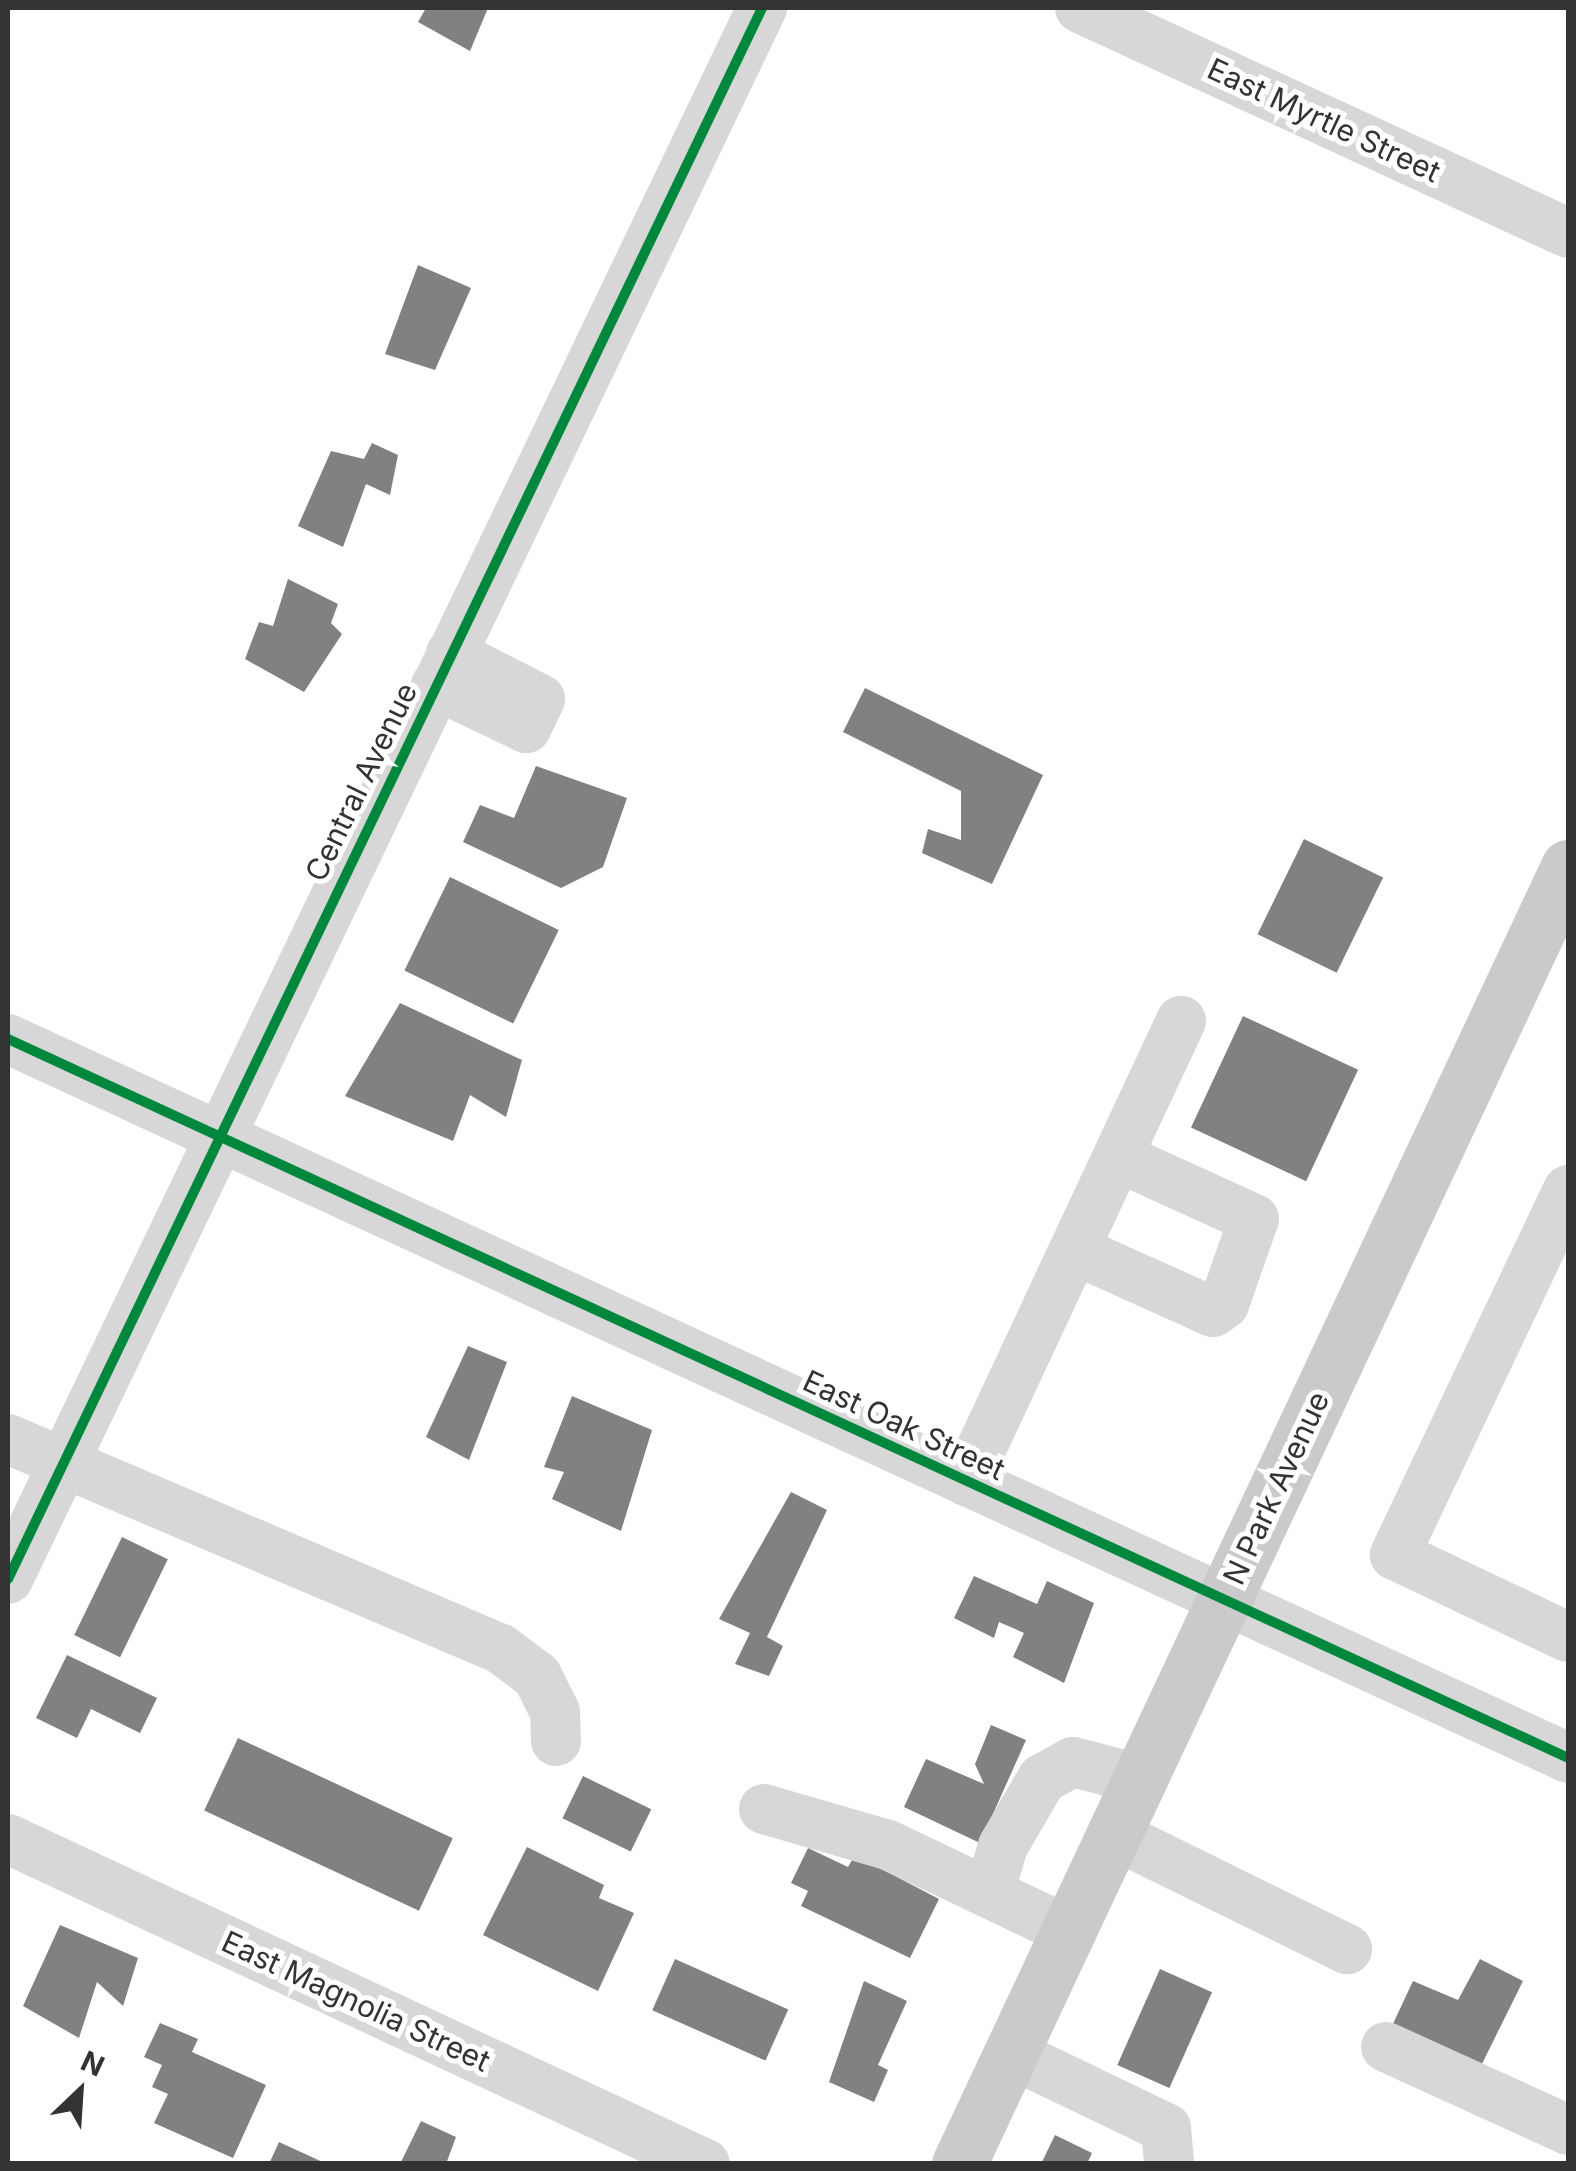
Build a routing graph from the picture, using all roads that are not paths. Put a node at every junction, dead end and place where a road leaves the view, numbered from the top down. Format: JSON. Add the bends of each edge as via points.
{"nodes":[{"id":1,"x":762,"y":8,"type":"edge"},
{"id":2,"x":1080,"y":8,"type":"edge"},
{"id":3,"x":1568,"y":233,"type":"edge"},
{"id":4,"x":1568,"y":867,"type":"edge"},
{"id":5,"x":1182,"y":1021,"type":"dead end"},
{"id":6,"x":8,"y":1039,"type":"edge"},
{"id":7,"x":218,"y":1136,"type":"junction"},
{"id":8,"x":1118,"y":1156,"type":"junction"},
{"id":9,"x":1568,"y":1190,"type":"edge"},
{"id":10,"x":1558,"y":1240,"type":"edge"},
{"id":11,"x":1075,"y":1250,"type":"junction"},
{"id":12,"x":8,"y":1439,"type":"edge"},
{"id":13,"x":62,"y":1465,"type":"junction"},
{"id":14,"x":966,"y":1481,"type":"junction"},
{"id":15,"x":8,"y":1579,"type":"edge"},
{"id":16,"x":1223,"y":1600,"type":"junction"},
{"id":17,"x":1568,"y":1637,"type":"edge"},
{"id":18,"x":556,"y":1740,"type":"dead end"},
{"id":19,"x":1568,"y":1758,"type":"edge"},
{"id":20,"x":1139,"y":1779,"type":"junction"},
{"id":21,"x":764,"y":1809,"type":"dead end"},
{"id":22,"x":1113,"y":1834,"type":"junction"},
{"id":23,"x":8,"y":1839,"type":"edge"},
{"id":24,"x":989,"y":1893,"type":"junction"},
{"id":25,"x":1068,"y":1931,"type":"junction"},
{"id":26,"x":1348,"y":1949,"type":"dead end"},
{"id":27,"x":1386,"y":2047,"type":"dead end"},
{"id":28,"x":1010,"y":2054,"type":"junction"},
{"id":29,"x":1568,"y":2130,"type":"edge"},
{"id":30,"x":1168,"y":2146,"type":"edge"},
{"id":31,"x":1568,"y":2150,"type":"edge"},
{"id":32,"x":705,"y":2164,"type":"edge"},
{"id":33,"x":959,"y":2164,"type":"edge"},
{"id":34,"x":1562,"y":2164,"type":"edge"}],
"edges":[{"from":1,"to":7,"type":"street","name":"Central Avenue"},
{"from":2,"to":3,"type":"street","name":"East Myrtle Street"},
{"from":4,"to":16,"type":"main road","name":"N Park Avenue"},
{"from":5,"to":8,"type":"street"},
{"from":6,"to":7,"type":"street","name":"East Oak Street"},
{"from":7,"to":13,"type":"street","name":"Central Avenue"},
{"from":7,"to":14,"type":"street","name":"East Oak Street"},
{"from":8,"to":11,"type":"street"},
{"from":8,"to":11,"type":"street","via":[[1254,1219],[1224,1304],[1214,1312]]},
{"from":9,"to":10,"type":"street"},
{"from":10,"to":17,"type":"street","via":[[1395,1555]]},
{"from":11,"to":14,"type":"street"},
{"from":12,"to":13,"type":"street"},
{"from":13,"to":15,"type":"street","name":"Central Avenue"},
{"from":13,"to":18,"type":"street","via":[[501,1649],[537,1676],[556,1712]]},
{"from":14,"to":16,"type":"street","name":"East Oak Street"},
{"from":16,"to":19,"type":"street","name":"East Oak Street"},
{"from":16,"to":20,"type":"main road","name":"N Park Avenue"},
{"from":20,"to":22,"type":"main road","name":"N Park Avenue"},
{"from":20,"to":24,"type":"street","via":[[1074,1762],[1042,1779],[1003,1846]]},
{"from":21,"to":24,"type":"street","via":[[888,1845]]},
{"from":22,"to":25,"type":"main road","name":"N Park Avenue"},
{"from":22,"to":26,"type":"street"},
{"from":23,"to":32,"type":"street","name":"East Magnolia Street"},
{"from":24,"to":25,"type":"street"},
{"from":25,"to":28,"type":"main road","name":"N Park Avenue"},
{"from":27,"to":29,"type":"street"},
{"from":28,"to":30,"type":"street","via":[[1072,2083]]},
{"from":28,"to":33,"type":"main road","name":"N Park Avenue"},
{"from":31,"to":34,"type":"street"}]}
